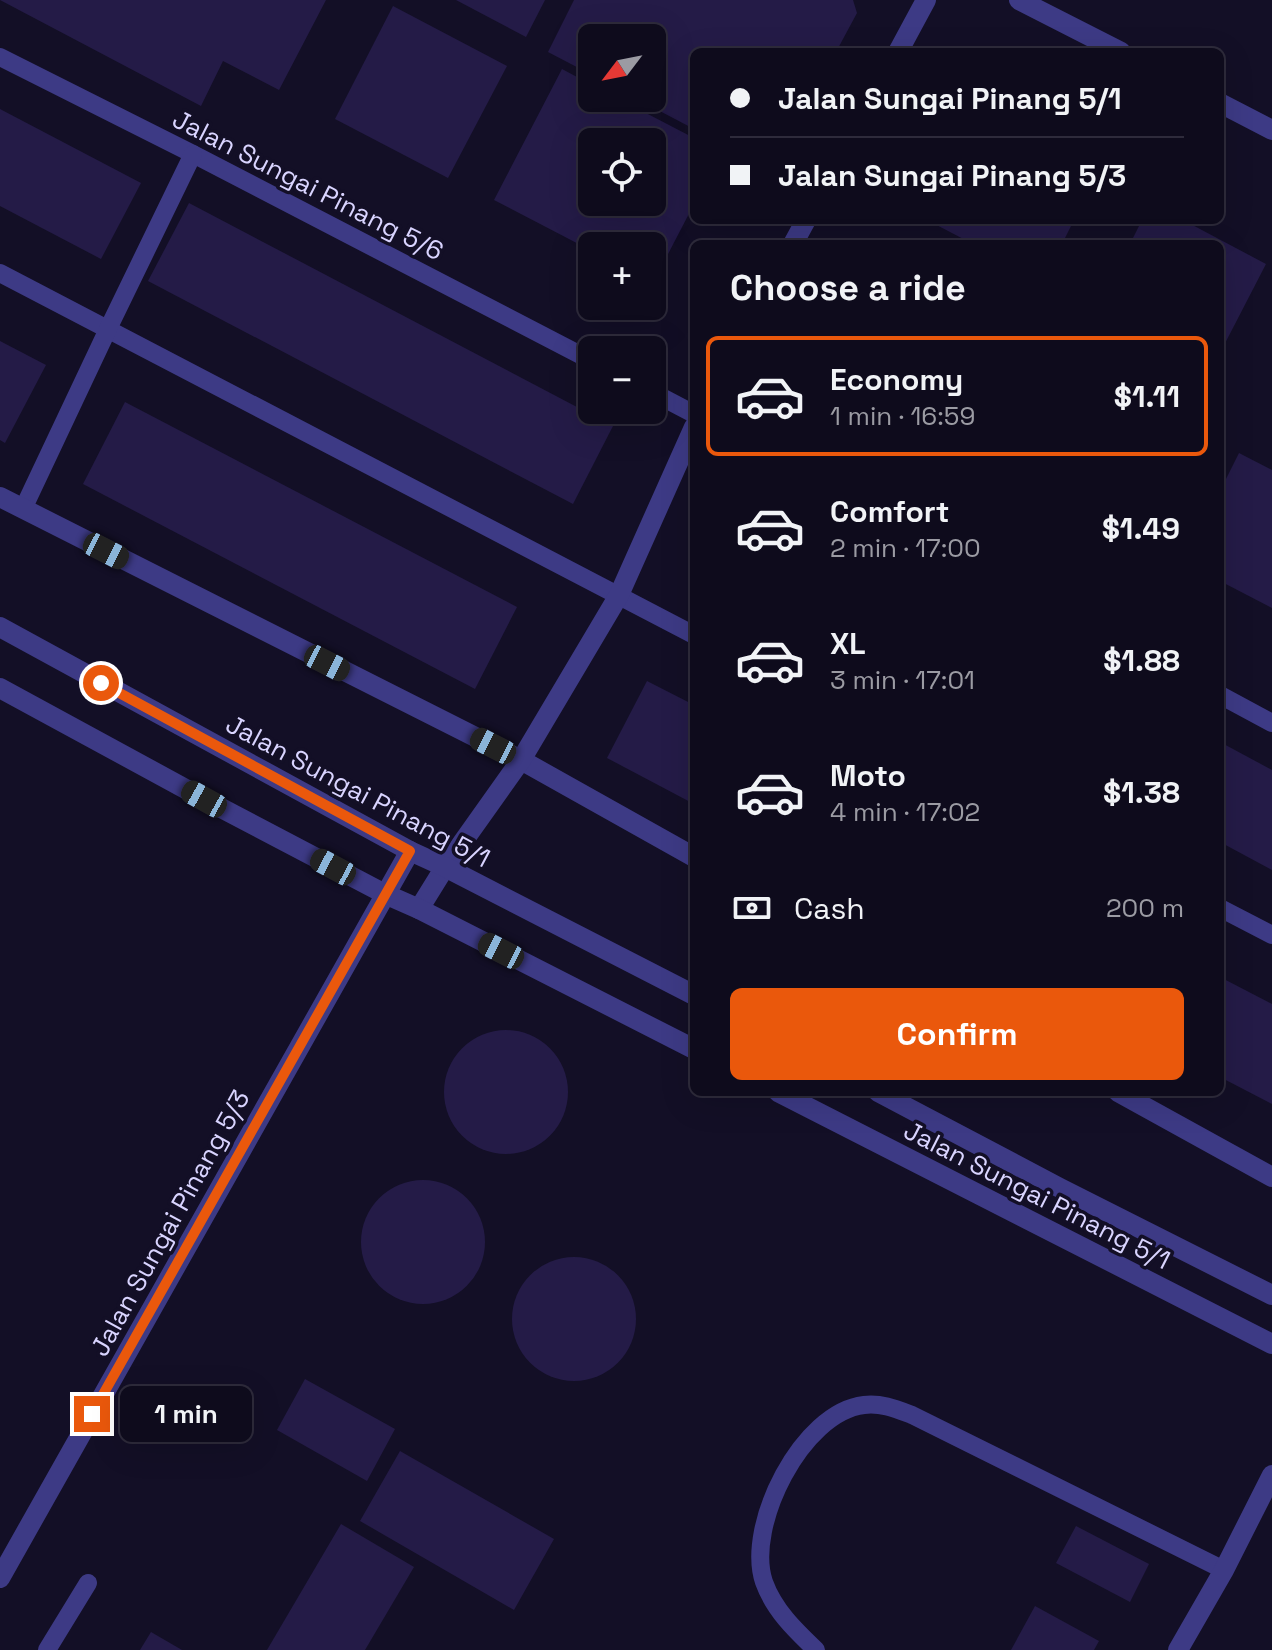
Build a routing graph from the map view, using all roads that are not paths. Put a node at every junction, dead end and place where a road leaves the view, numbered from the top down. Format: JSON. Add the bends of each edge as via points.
{"nodes":[{"id":1,"x":926,"y":0,"type":"edge"},
{"id":2,"x":1019,"y":0,"type":"edge"},
{"id":3,"x":900,"y":48,"type":"edge"},
{"id":4,"x":1113,"y":48,"type":"edge"},
{"id":5,"x":0,"y":57,"type":"edge"},
{"id":6,"x":1224,"y":105,"type":"edge"},
{"id":7,"x":1272,"y":130,"type":"edge"},
{"id":8,"x":193,"y":154,"type":"junction"},
{"id":9,"x":0,"y":273,"type":"edge"},
{"id":10,"x":108,"y":329,"type":"junction"},
{"id":11,"x":578,"y":354,"type":"edge"},
{"id":12,"x":666,"y":399,"type":"edge"},
{"id":13,"x":690,"y":412,"type":"edge"},
{"id":14,"x":690,"y":436,"type":"edge"},
{"id":15,"x":0,"y":497,"type":"edge"},
{"id":16,"x":23,"y":509,"type":"junction"},
{"id":17,"x":619,"y":595,"type":"junction"},
{"id":18,"x":0,"y":627,"type":"edge"},
{"id":19,"x":690,"y":633,"type":"edge"},
{"id":20,"x":0,"y":688,"type":"edge"},
{"id":21,"x":1224,"y":697,"type":"edge"},
{"id":22,"x":1272,"y":723,"type":"edge"},
{"id":23,"x":521,"y":760,"type":"junction"},
{"id":24,"x":410,"y":851,"type":"junction"},
{"id":25,"x":690,"y":855,"type":"edge"},
{"id":26,"x":445,"y":867,"type":"junction"},
{"id":27,"x":385,"y":894,"type":"junction"},
{"id":28,"x":419,"y":909,"type":"junction"},
{"id":29,"x":1224,"y":910,"type":"edge"},
{"id":30,"x":1272,"y":935,"type":"edge"},
{"id":31,"x":690,"y":993,"type":"edge"},
{"id":32,"x":690,"y":1047,"type":"edge"},
{"id":33,"x":786,"y":1096,"type":"edge"},
{"id":34,"x":886,"y":1096,"type":"edge"},
{"id":35,"x":1125,"y":1096,"type":"edge"},
{"id":36,"x":1272,"y":1177,"type":"edge"},
{"id":37,"x":1272,"y":1295,"type":"edge"},
{"id":38,"x":1272,"y":1344,"type":"edge"},
{"id":39,"x":1272,"y":1475,"type":"edge"},
{"id":40,"x":1224,"y":1570,"type":"junction"},
{"id":41,"x":0,"y":1578,"type":"edge"},
{"id":42,"x":88,"y":1583,"type":"dead end"},
{"id":43,"x":47,"y":1650,"type":"edge"},
{"id":44,"x":816,"y":1650,"type":"edge"},
{"id":45,"x":1178,"y":1650,"type":"edge"}],
"edges":[{"from":1,"to":3,"type":"street"},
{"from":2,"to":4,"type":"street"},
{"from":5,"to":8,"type":"lane","name":"Jalan Sungai Pinang 5/6"},
{"from":6,"to":7,"type":"street"},
{"from":8,"to":10,"type":"lane"},
{"from":8,"to":11,"type":"lane","name":"Jalan Sungai Pinang 5/6"},
{"from":9,"to":10,"type":"lane"},
{"from":10,"to":16,"type":"lane"},
{"from":10,"to":17,"type":"lane"},
{"from":12,"to":13,"type":"lane"},
{"from":14,"to":17,"type":"street"},
{"from":15,"to":16,"type":"street"},
{"from":16,"to":23,"type":"street"},
{"from":17,"to":19,"type":"lane"},
{"from":17,"to":23,"type":"street"},
{"from":18,"to":24,"type":"street","name":"Jalan Sungai Pinang 5/1"},
{"from":20,"to":27,"type":"street"},
{"from":21,"to":22,"type":"lane"},
{"from":23,"to":25,"type":"street"},
{"from":23,"to":26,"type":"street"},
{"from":24,"to":26,"type":"street","name":"Jalan Sungai Pinang 5/1"},
{"from":24,"to":27,"type":"street","name":"Jalan Sungai Pinang 5/3"},
{"from":26,"to":28,"type":"street"},
{"from":26,"to":31,"type":"street","name":"Jalan Sungai Pinang 5/1"},
{"from":27,"to":28,"type":"street"},
{"from":27,"to":41,"type":"street","name":"Jalan Sungai Pinang 5/3"},
{"from":28,"to":32,"type":"street"},
{"from":29,"to":30,"type":"lane"},
{"from":33,"to":38,"type":"street","name":"Jalan Sungai Pinang 5/1"},
{"from":34,"to":37,"type":"street","name":"Jalan Sungai Pinang 5/1"},
{"from":35,"to":36,"type":"street"},
{"from":39,"to":40,"type":"street"},
{"from":40,"to":44,"type":"lane","via":[[912,1415],[885,1405],[863,1405],[823,1423],[804,1443],[779,1483],[763,1524],[759,1553],[764,1581],[777,1608]]},
{"from":40,"to":45,"type":"street"},
{"from":42,"to":43,"type":"lane"}]}
